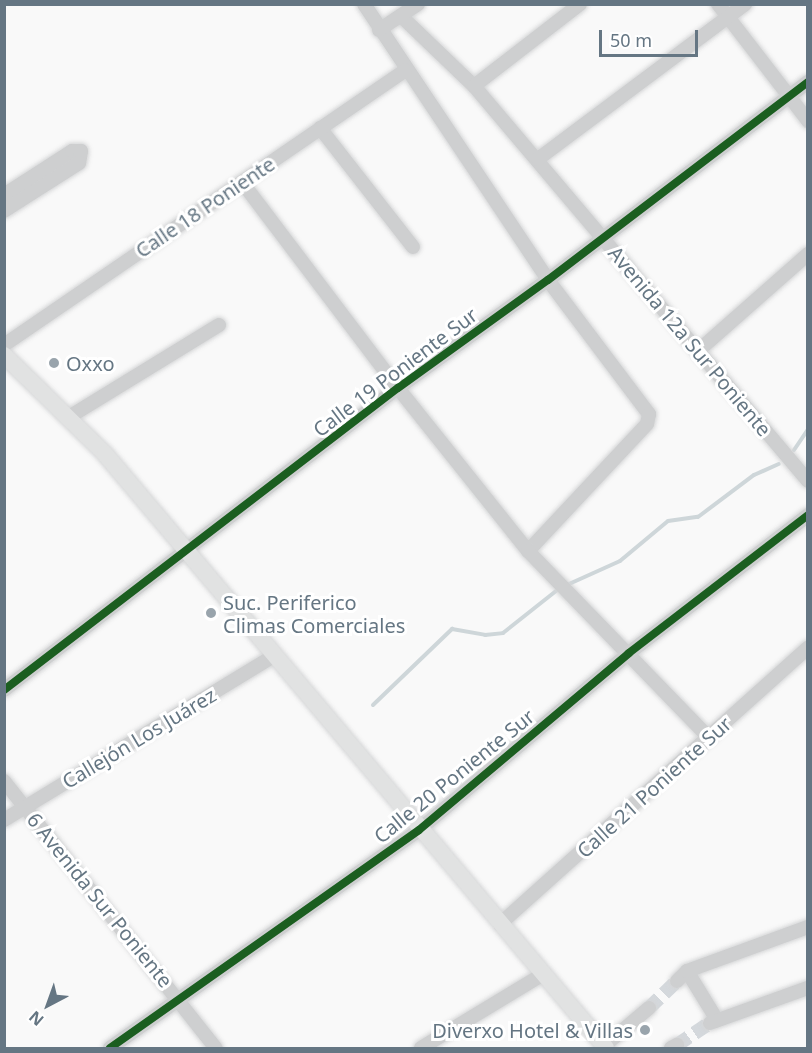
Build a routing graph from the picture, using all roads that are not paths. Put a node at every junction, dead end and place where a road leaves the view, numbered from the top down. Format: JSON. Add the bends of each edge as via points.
{"nodes":[{"id":1,"x":364,"y":4,"type":"edge"},
{"id":2,"x":418,"y":4,"type":"edge"},
{"id":3,"x":580,"y":4,"type":"edge"},
{"id":4,"x":718,"y":4,"type":"edge"},
{"id":5,"x":745,"y":4,"type":"edge"},
{"id":6,"x":402,"y":17,"type":"junction"},
{"id":7,"x":728,"y":17,"type":"junction"},
{"id":8,"x":379,"y":30,"type":"junction"},
{"id":9,"x":405,"y":70,"type":"junction"},
{"id":10,"x":807,"y":82,"type":"edge"},
{"id":11,"x":474,"y":86,"type":"junction"},
{"id":12,"x":788,"y":97,"type":"junction"},
{"id":13,"x":807,"y":121,"type":"edge"},
{"id":14,"x":320,"y":128,"type":"junction"},
{"id":15,"x":538,"y":159,"type":"junction"},
{"id":16,"x":242,"y":182,"type":"junction"},
{"id":17,"x":4,"y":195,"type":"edge"},
{"id":18,"x":4,"y":211,"type":"edge"},
{"id":19,"x":603,"y":238,"type":"junction"},
{"id":20,"x":413,"y":247,"type":"dead end"},
{"id":21,"x":807,"y":254,"type":"edge"},
{"id":22,"x":548,"y":280,"type":"junction"},
{"id":23,"x":219,"y":325,"type":"dead end"},
{"id":24,"x":4,"y":345,"type":"edge"},
{"id":25,"x":698,"y":351,"type":"junction"},
{"id":26,"x":4,"y":355,"type":"edge"},
{"id":27,"x":398,"y":388,"type":"junction"},
{"id":28,"x":69,"y":417,"type":"junction"},
{"id":29,"x":807,"y":481,"type":"edge"},
{"id":30,"x":807,"y":515,"type":"edge"},
{"id":31,"x":186,"y":551,"type":"junction"},
{"id":32,"x":528,"y":551,"type":"junction"},
{"id":33,"x":807,"y":648,"type":"edge"},
{"id":34,"x":629,"y":653,"type":"junction"},
{"id":35,"x":274,"y":656,"type":"junction"},
{"id":36,"x":4,"y":690,"type":"edge"},
{"id":37,"x":709,"y":738,"type":"junction"},
{"id":38,"x":4,"y":781,"type":"edge"},
{"id":39,"x":26,"y":807,"type":"junction"},
{"id":40,"x":4,"y":820,"type":"edge"},
{"id":41,"x":419,"y":830,"type":"junction"},
{"id":42,"x":500,"y":924,"type":"junction"},
{"id":43,"x":807,"y":927,"type":"edge"},
{"id":44,"x":543,"y":974,"type":"junction"},
{"id":45,"x":807,"y":987,"type":"edge"},
{"id":46,"x":179,"y":1000,"type":"junction"},
{"id":47,"x":650,"y":1008,"type":"tunnel mouth"},
{"id":48,"x":605,"y":1047,"type":"edge"},
{"id":49,"x":110,"y":1048,"type":"edge"},
{"id":50,"x":216,"y":1048,"type":"edge"},
{"id":51,"x":421,"y":1048,"type":"edge"}],
"edges":[{"from":1,"to":8,"type":"street"},
{"from":2,"to":6,"type":"street"},
{"from":3,"to":11,"type":"street"},
{"from":4,"to":7,"type":"street"},
{"from":5,"to":7,"type":"street"},
{"from":6,"to":8,"type":"street"},
{"from":6,"to":11,"type":"street","name":"Avenida 12a Sur Poniente"},
{"from":7,"to":12,"type":"street"},
{"from":7,"to":15,"type":"street"},
{"from":8,"to":9,"type":"street"},
{"from":9,"to":14,"type":"street","name":"Calle 18 Poniente"},
{"from":9,"to":22,"type":"street"},
{"from":10,"to":12,"type":"street","name":"Calle 19 Poniente Sur"},
{"from":11,"to":15,"type":"street","name":"Avenida 12a Sur Poniente"},
{"from":12,"to":13,"type":"street"},
{"from":12,"to":19,"type":"street","name":"Calle 19 Poniente Sur"},
{"from":14,"to":16,"type":"street","name":"Calle 18 Poniente"},
{"from":14,"to":20,"type":"street"},
{"from":15,"to":19,"type":"street","name":"Avenida 12a Sur Poniente"},
{"from":16,"to":24,"type":"street","name":"Calle 18 Poniente"},
{"from":16,"to":27,"type":"street"},
{"from":17,"to":18,"type":"street","via":[[72,151],[81,151],[79,163]]},
{"from":19,"to":22,"type":"street","name":"Calle 19 Poniente Sur"},
{"from":19,"to":25,"type":"street","name":"Avenida 12a Sur Poniente"},
{"from":21,"to":25,"type":"street"},
{"from":22,"to":27,"type":"street","name":"Calle 19 Poniente Sur"},
{"from":22,"to":32,"type":"street","via":[[650,419]]},
{"from":23,"to":28,"type":"street"},
{"from":25,"to":29,"type":"street","name":"Avenida 12a Sur Poniente"},
{"from":26,"to":28,"type":"main road"},
{"from":27,"to":31,"type":"street","name":"Calle 19 Poniente Sur"},
{"from":27,"to":32,"type":"street"},
{"from":28,"to":31,"type":"main road"},
{"from":30,"to":34,"type":"street","name":"Calle 20 Poniente Sur"},
{"from":31,"to":35,"type":"main road"},
{"from":31,"to":36,"type":"street","name":"Calle 19 Poniente Sur"},
{"from":32,"to":34,"type":"street"},
{"from":33,"to":37,"type":"street","name":"Calle 21 Poniente Sur"},
{"from":34,"to":37,"type":"street"},
{"from":34,"to":41,"type":"street","name":"Calle 20 Poniente Sur"},
{"from":35,"to":39,"type":"street","name":"Callejón Los Juárez"},
{"from":35,"to":41,"type":"main road"},
{"from":37,"to":42,"type":"street","name":"Calle 21 Poniente Sur"},
{"from":38,"to":39,"type":"street","name":"6 Avenida Sur Poniente"},
{"from":39,"to":40,"type":"street","name":"Callejón Los Juárez"},
{"from":39,"to":46,"type":"street","name":"6 Avenida Sur Poniente"},
{"from":41,"to":42,"type":"main road"},
{"from":41,"to":46,"type":"street","name":"Calle 20 Poniente Sur"},
{"from":42,"to":44,"type":"main road"},
{"from":43,"to":45,"type":"street","via":[[682,976],[714,1022]]},
{"from":44,"to":48,"type":"main road"},
{"from":44,"to":51,"type":"street"},
{"from":46,"to":49,"type":"street","name":"Calle 20 Poniente Sur"},
{"from":46,"to":50,"type":"street","name":"6 Avenida Sur Poniente"},
{"from":47,"to":48,"type":"street"}]}
